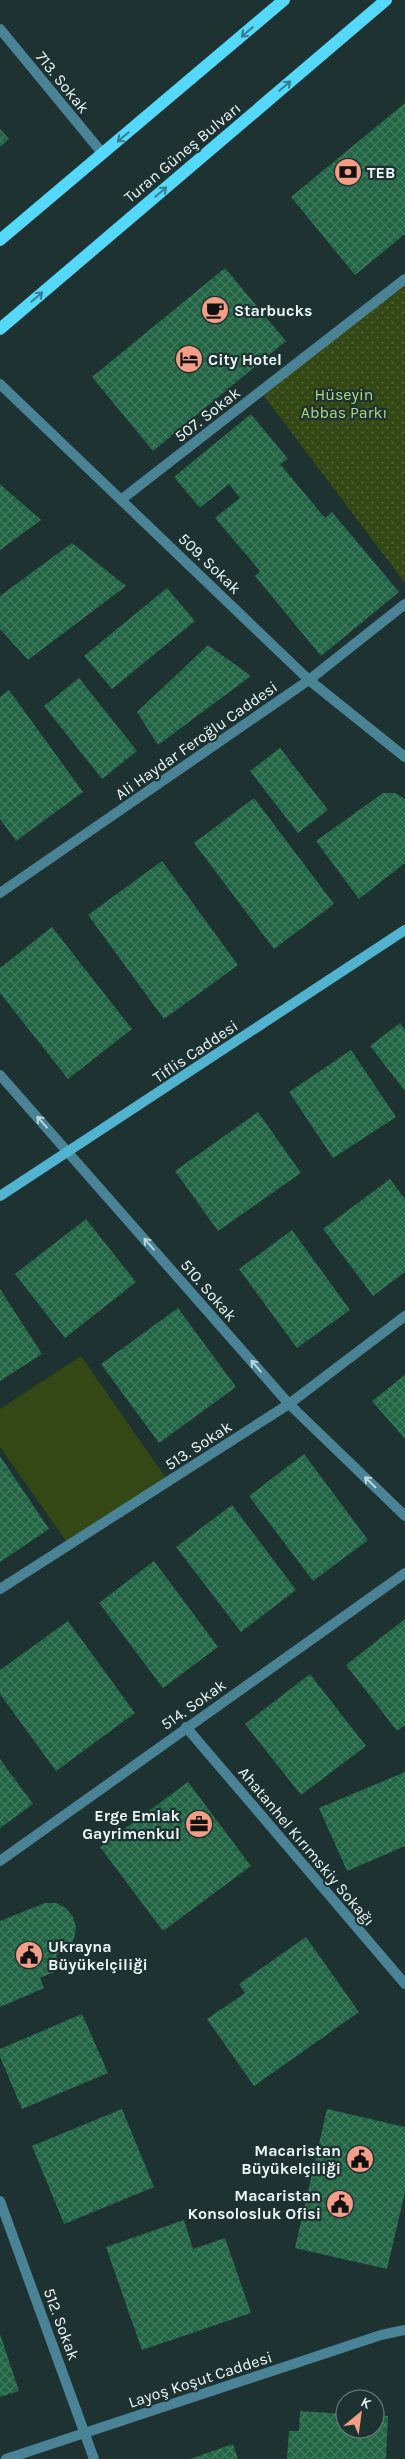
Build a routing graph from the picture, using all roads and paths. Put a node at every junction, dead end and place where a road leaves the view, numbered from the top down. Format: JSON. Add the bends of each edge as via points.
{"nodes":[{"id":1,"x":284,"y":0,"type":"edge"},
{"id":2,"x":386,"y":0,"type":"edge"},
{"id":3,"x":0,"y":29,"type":"edge"},
{"id":4,"x":103,"y":154,"type":"junction"},
{"id":5,"x":0,"y":240,"type":"edge"},
{"id":6,"x":405,"y":279,"type":"edge"},
{"id":7,"x":0,"y":329,"type":"edge"},
{"id":8,"x":0,"y":384,"type":"edge"},
{"id":9,"x":122,"y":499,"type":"junction"},
{"id":10,"x":405,"y":604,"type":"edge"},
{"id":11,"x":310,"y":680,"type":"junction"},
{"id":12,"x":405,"y":757,"type":"edge"},
{"id":13,"x":0,"y":893,"type":"edge"},
{"id":14,"x":405,"y":930,"type":"edge"},
{"id":15,"x":0,"y":1075,"type":"edge"},
{"id":16,"x":69,"y":1152,"type":"junction"},
{"id":17,"x":0,"y":1196,"type":"edge"},
{"id":18,"x":405,"y":1316,"type":"edge"},
{"id":19,"x":289,"y":1404,"type":"junction"},
{"id":20,"x":405,"y":1516,"type":"edge"},
{"id":21,"x":405,"y":1573,"type":"edge"},
{"id":22,"x":0,"y":1589,"type":"edge"},
{"id":23,"x":186,"y":1727,"type":"junction"},
{"id":24,"x":0,"y":1861,"type":"edge"},
{"id":25,"x":405,"y":1984,"type":"edge"},
{"id":26,"x":0,"y":2200,"type":"edge"},
{"id":27,"x":405,"y":2330,"type":"edge"},
{"id":28,"x":86,"y":2432,"type":"junction"},
{"id":29,"x":6,"y":2459,"type":"edge"},
{"id":30,"x":94,"y":2459,"type":"edge"}],
"edges":[{"from":1,"to":4,"type":"main road","one_way":true},
{"from":7,"to":2,"type":"main road","name":"Turan Güneş Bulvarı","one_way":true},
{"from":3,"to":4,"type":"street","name":"713. Sokak"},
{"from":4,"to":5,"type":"main road"},
{"from":6,"to":9,"type":"street","name":"507. Sokak"},
{"from":8,"to":9,"type":"street","name":"509. Sokak"},
{"from":9,"to":11,"type":"street","name":"509. Sokak"},
{"from":10,"to":11,"type":"street","name":"Ali Haydar Feroğlu Caddesi"},
{"from":11,"to":12,"type":"street","name":"509. Sokak"},
{"from":11,"to":13,"type":"street","name":"Ali Haydar Feroğlu Caddesi"},
{"from":14,"to":16,"type":"street","name":"Tiflis Caddesi"},
{"from":16,"to":15,"type":"street","name":"510. Sokak","one_way":true},
{"from":16,"to":17,"type":"street","name":"Tiflis Caddesi"},
{"from":19,"to":16,"type":"street","name":"510. Sokak","one_way":true},
{"from":18,"to":19,"type":"street","name":"513. Sokak"},
{"from":20,"to":19,"type":"street","name":"510. Sokak","one_way":true},
{"from":19,"to":22,"type":"street","name":"513. Sokak"},
{"from":21,"to":23,"type":"street","name":"514. Sokak"},
{"from":23,"to":24,"type":"street","name":"514. Sokak"},
{"from":23,"to":25,"type":"street","name":"Ahatanhel Kırımskiy Sokağı"},
{"from":26,"to":28,"type":"street","name":"512. Sokak"},
{"from":27,"to":28,"type":"street","name":"Layoş Koşut Caddesi","via":[[381,2335]]},
{"from":28,"to":29,"type":"street","name":"Layoş Koşut Caddesi"},
{"from":28,"to":30,"type":"street","name":"512. Sokak"}]}
